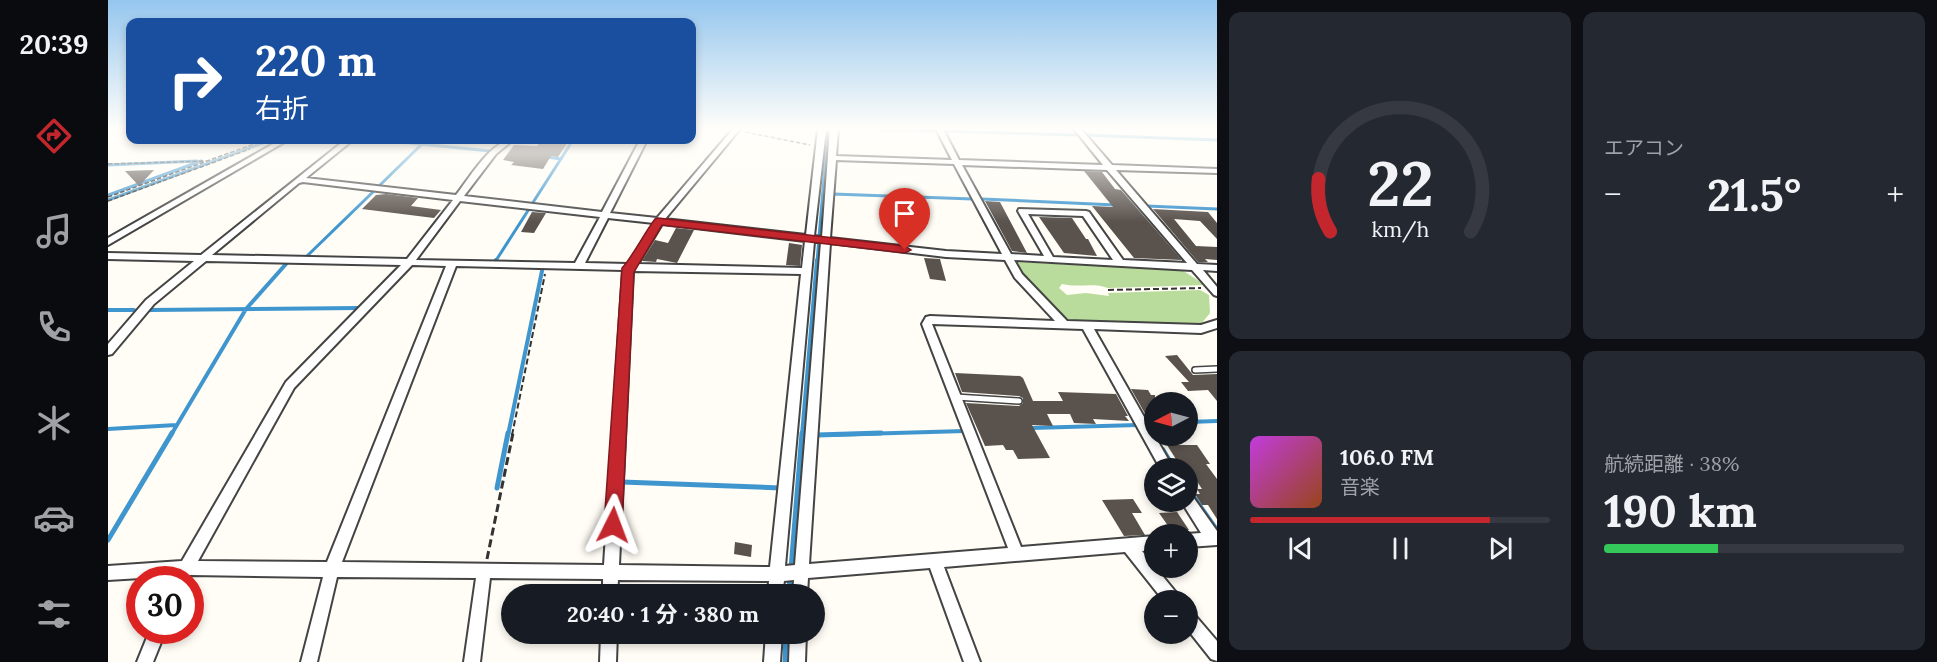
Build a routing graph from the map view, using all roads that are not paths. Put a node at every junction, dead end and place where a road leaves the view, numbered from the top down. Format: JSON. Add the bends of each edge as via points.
{"nodes":[{"id":1,"x":250,"y":160,"type":"edge"},
{"id":2,"x":324,"y":160,"type":"edge"},
{"id":3,"x":487,"y":160,"type":"edge"},
{"id":4,"x":633,"y":160,"type":"edge"},
{"id":5,"x":711,"y":160,"type":"edge"},
{"id":6,"x":820,"y":160,"type":"edge"},
{"id":7,"x":832,"y":160,"type":"edge"},
{"id":8,"x":879,"y":160,"type":"edge"},
{"id":9,"x":955,"y":160,"type":"edge"},
{"id":10,"x":1103,"y":160,"type":"edge"},
{"id":11,"x":957,"y":163,"type":"junction"},
{"id":12,"x":1110,"y":168,"type":"junction"},
{"id":13,"x":1217,"y":171,"type":"edge"},
{"id":14,"x":297,"y":181,"type":"junction"},
{"id":15,"x":459,"y":198,"type":"junction"},
{"id":16,"x":604,"y":215,"type":"junction"},
{"id":17,"x":658,"y":222,"type":"junction"},
{"id":18,"x":817,"y":240,"type":"junction"},
{"id":19,"x":108,"y":242,"type":"edge"},
{"id":20,"x":108,"y":256,"type":"edge"},
{"id":21,"x":1009,"y":257,"type":"junction"},
{"id":22,"x":200,"y":259,"type":"junction"},
{"id":23,"x":1050,"y":259,"type":"junction"},
{"id":24,"x":409,"y":263,"type":"junction"},
{"id":25,"x":1120,"y":263,"type":"junction"},
{"id":26,"x":452,"y":264,"type":"junction"},
{"id":27,"x":1193,"y":266,"type":"junction"},
{"id":28,"x":578,"y":267,"type":"junction"},
{"id":29,"x":629,"y":268,"type":"junction"},
{"id":30,"x":1217,"y":268,"type":"edge"},
{"id":31,"x":806,"y":271,"type":"junction"},
{"id":32,"x":1214,"y":290,"type":"edge"},
{"id":33,"x":1217,"y":324,"type":"edge"},
{"id":34,"x":1065,"y":325,"type":"junction"},
{"id":35,"x":1087,"y":326,"type":"junction"},
{"id":36,"x":108,"y":351,"type":"edge"},
{"id":37,"x":1217,"y":369,"type":"edge"},
{"id":38,"x":1195,"y":370,"type":"dead end"},
{"id":39,"x":956,"y":398,"type":"junction"},
{"id":40,"x":1019,"y":401,"type":"dead end"},
{"id":41,"x":1161,"y":458,"type":"edge"},
{"id":42,"x":1196,"y":512,"type":"edge"},
{"id":43,"x":1214,"y":538,"type":"edge"},
{"id":44,"x":1198,"y":539,"type":"edge"},
{"id":45,"x":1144,"y":544,"type":"edge"},
{"id":46,"x":1128,"y":545,"type":"junction"},
{"id":47,"x":1017,"y":554,"type":"junction"},
{"id":48,"x":933,"y":561,"type":"junction"},
{"id":49,"x":188,"y":566,"type":"edge"},
{"id":50,"x":332,"y":569,"type":"junction"},
{"id":51,"x":484,"y":571,"type":"junction"},
{"id":52,"x":611,"y":571,"type":"junction"},
{"id":53,"x":108,"y":573,"type":"edge"},
{"id":54,"x":126,"y":573,"type":"edge"},
{"id":55,"x":204,"y":573,"type":"edge"},
{"id":56,"x":790,"y":573,"type":"junction"},
{"id":57,"x":610,"y":584,"type":"edge"},
{"id":58,"x":782,"y":584,"type":"edge"},
{"id":59,"x":795,"y":584,"type":"edge"},
{"id":60,"x":1165,"y":590,"type":"edge"},
{"id":61,"x":1198,"y":630,"type":"edge"},
{"id":62,"x":153,"y":644,"type":"edge"},
{"id":63,"x":609,"y":644,"type":"edge"},
{"id":64,"x":773,"y":644,"type":"edge"},
{"id":65,"x":798,"y":644,"type":"edge"},
{"id":66,"x":1217,"y":653,"type":"edge"},
{"id":67,"x":145,"y":662,"type":"edge"},
{"id":68,"x":309,"y":662,"type":"edge"},
{"id":69,"x":472,"y":662,"type":"edge"},
{"id":70,"x":608,"y":662,"type":"edge"},
{"id":71,"x":772,"y":662,"type":"edge"},
{"id":72,"x":797,"y":662,"type":"edge"},
{"id":73,"x":972,"y":662,"type":"edge"}],
"edges":[{"from":1,"to":19,"type":"street"},
{"from":2,"to":14,"type":"street"},
{"from":3,"to":15,"type":"street"},
{"from":4,"to":16,"type":"street"},
{"from":5,"to":17,"type":"street"},
{"from":6,"to":18,"type":"street"},
{"from":7,"to":18,"type":"street"},
{"from":8,"to":11,"type":"street"},
{"from":9,"to":11,"type":"street"},
{"from":10,"to":12,"type":"street"},
{"from":11,"to":12,"type":"street"},
{"from":11,"to":21,"type":"street"},
{"from":12,"to":13,"type":"street"},
{"from":12,"to":27,"type":"street"},
{"from":14,"to":15,"type":"street"},
{"from":14,"to":22,"type":"street"},
{"from":15,"to":16,"type":"street"},
{"from":15,"to":24,"type":"street"},
{"from":16,"to":17,"type":"street"},
{"from":16,"to":28,"type":"street"},
{"from":17,"to":18,"type":"street"},
{"from":17,"to":29,"type":"street"},
{"from":18,"to":21,"type":"street"},
{"from":18,"to":31,"type":"street"},
{"from":18,"to":56,"type":"street"},
{"from":20,"to":22,"type":"street"},
{"from":21,"to":23,"type":"street"},
{"from":21,"to":34,"type":"street","via":[[1018,276]]},
{"from":22,"to":24,"type":"street"},
{"from":22,"to":36,"type":"street","via":[[139,312]]},
{"from":23,"to":25,"type":"street"},
{"from":23,"to":25,"type":"street","via":[[1022,211],[1086,214]]},
{"from":24,"to":26,"type":"street"},
{"from":24,"to":49,"type":"street","via":[[290,385]]},
{"from":25,"to":27,"type":"street"},
{"from":26,"to":28,"type":"street"},
{"from":26,"to":50,"type":"street"},
{"from":27,"to":30,"type":"street"},
{"from":27,"to":32,"type":"street"},
{"from":28,"to":29,"type":"street"},
{"from":29,"to":31,"type":"street"},
{"from":29,"to":52,"type":"street"},
{"from":31,"to":56,"type":"street"},
{"from":33,"to":35,"type":"street","via":[[1201,329]]},
{"from":34,"to":35,"type":"street"},
{"from":34,"to":39,"type":"street","via":[[930,320],[927,324]]},
{"from":35,"to":41,"type":"street"},
{"from":37,"to":38,"type":"lane"},
{"from":39,"to":40,"type":"lane"},
{"from":39,"to":47,"type":"street"},
{"from":42,"to":43,"type":"street"},
{"from":43,"to":44,"type":"street"},
{"from":45,"to":46,"type":"street"},
{"from":46,"to":47,"type":"street"},
{"from":46,"to":60,"type":"street"},
{"from":47,"to":48,"type":"street"},
{"from":48,"to":56,"type":"street"},
{"from":48,"to":73,"type":"street"},
{"from":50,"to":51,"type":"street"},
{"from":50,"to":55,"type":"street"},
{"from":50,"to":68,"type":"street"},
{"from":51,"to":52,"type":"street"},
{"from":51,"to":69,"type":"street"},
{"from":52,"to":56,"type":"street"},
{"from":52,"to":57,"type":"street"},
{"from":53,"to":54,"type":"street"},
{"from":56,"to":58,"type":"street"},
{"from":56,"to":59,"type":"street"},
{"from":61,"to":66,"type":"street"},
{"from":62,"to":67,"type":"street"},
{"from":63,"to":70,"type":"street"},
{"from":64,"to":71,"type":"street"},
{"from":65,"to":72,"type":"street"}]}
